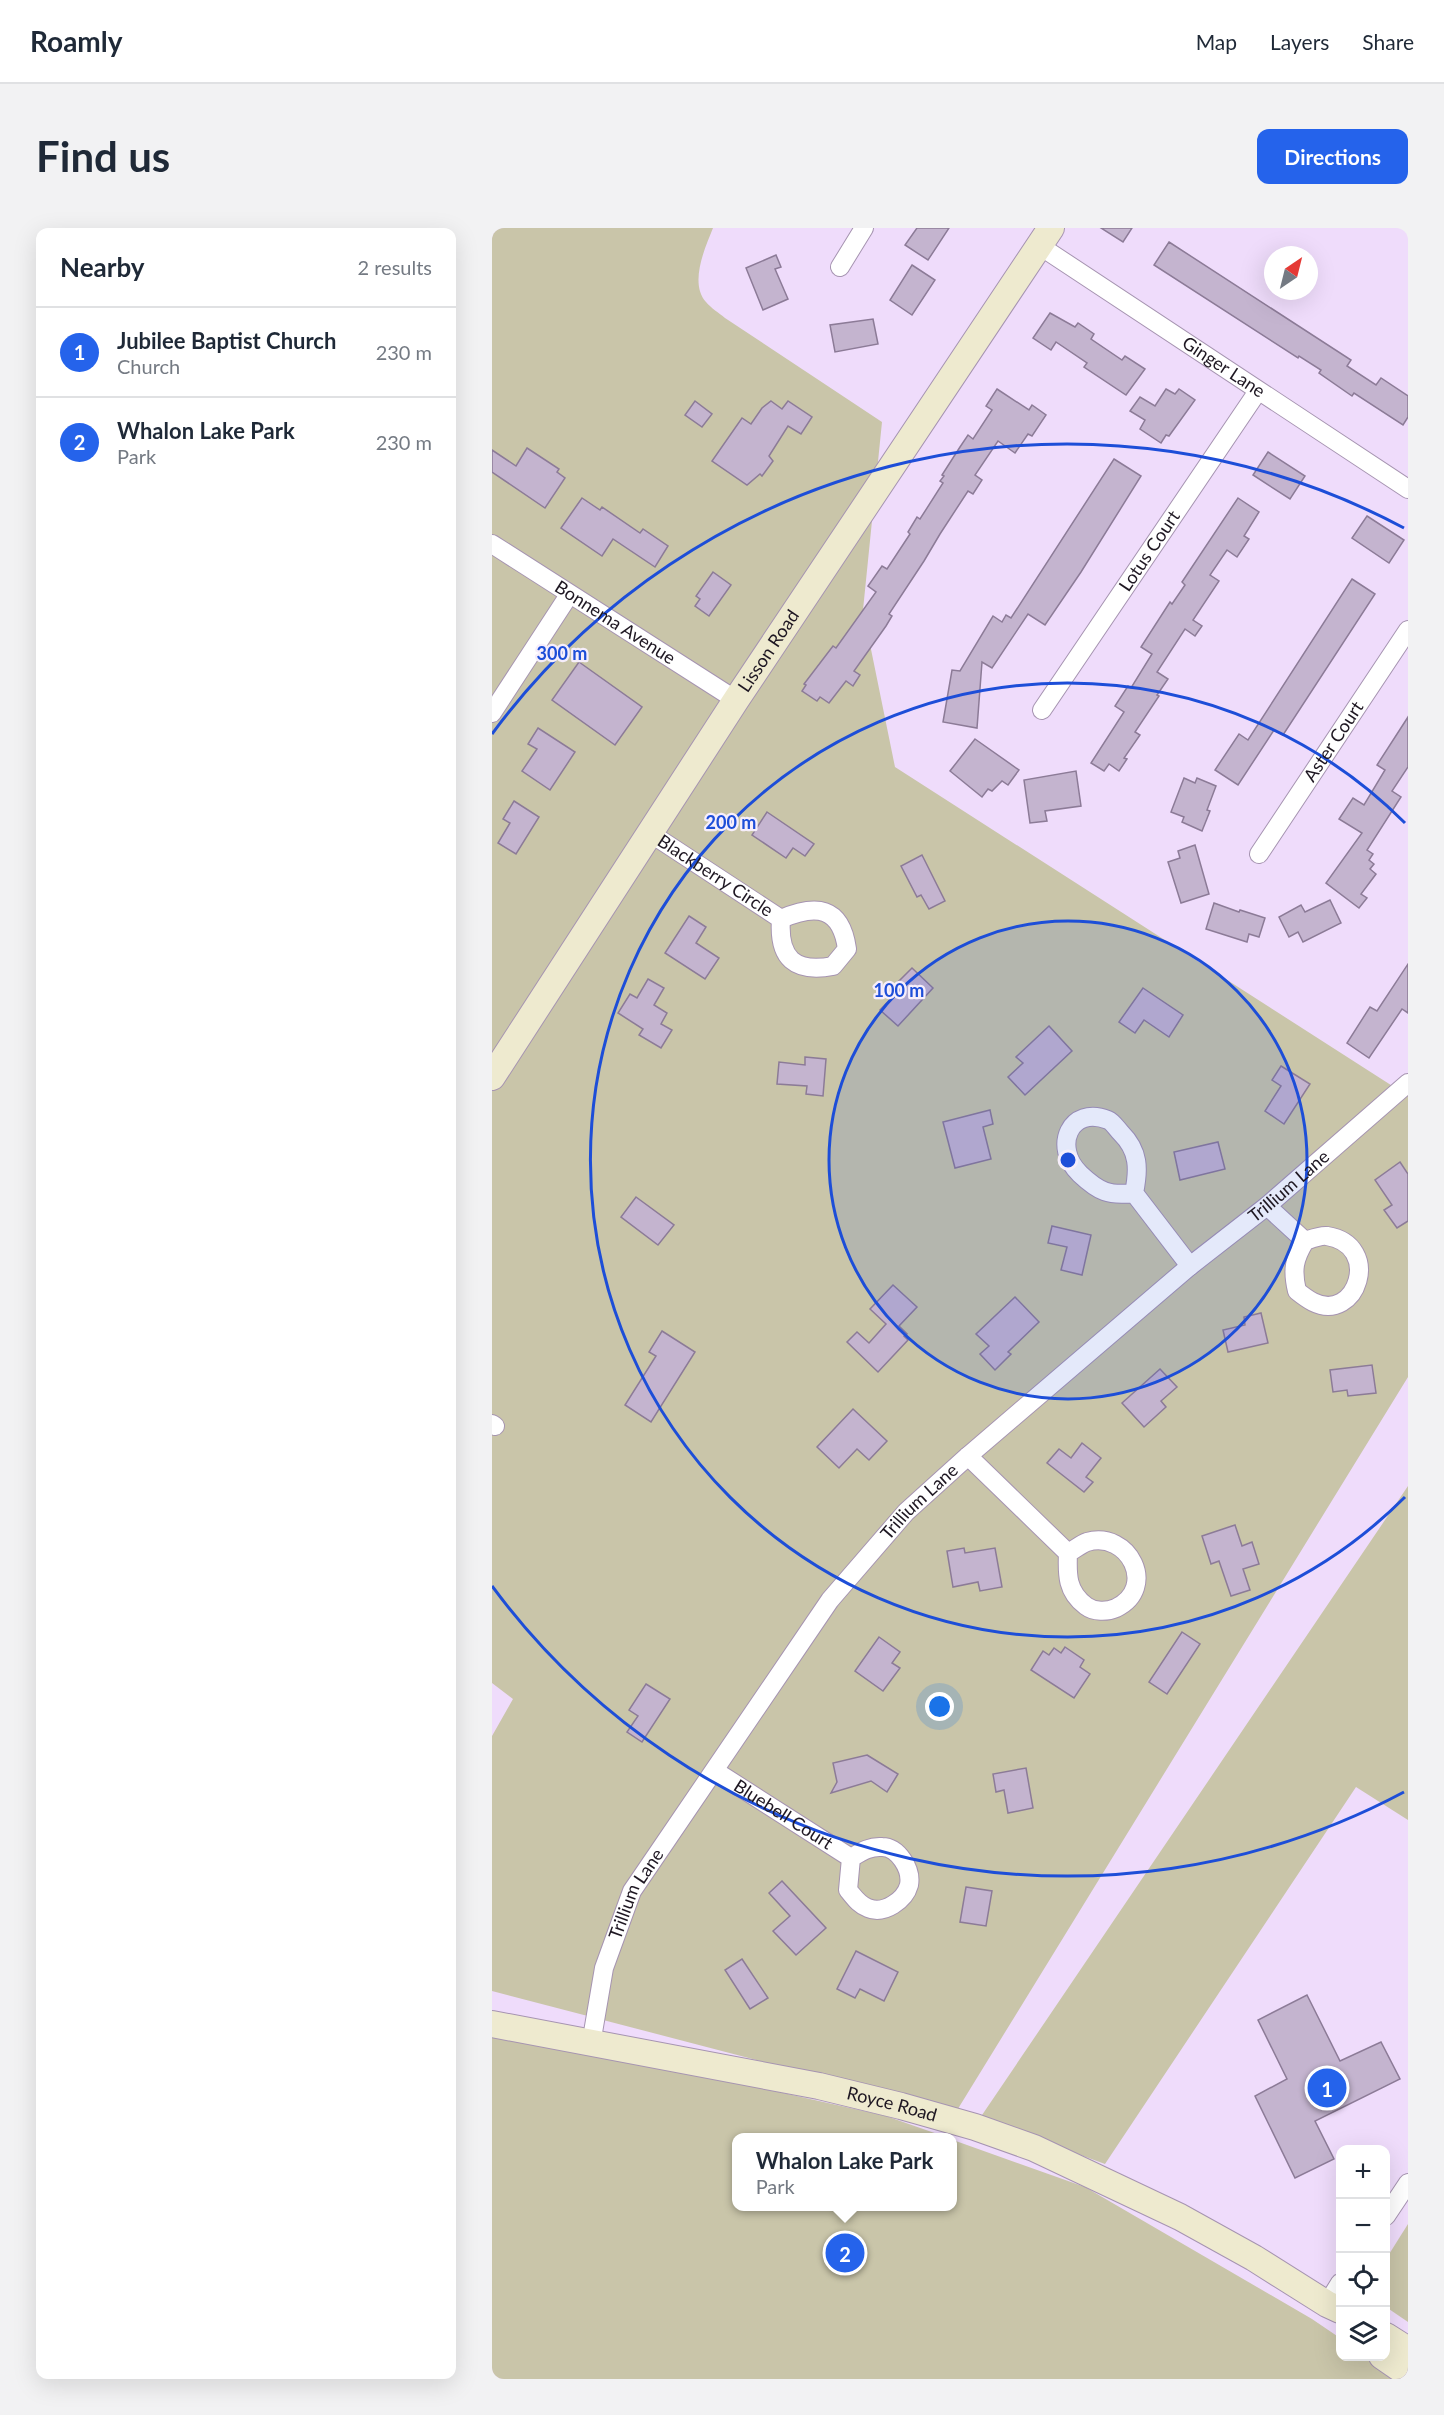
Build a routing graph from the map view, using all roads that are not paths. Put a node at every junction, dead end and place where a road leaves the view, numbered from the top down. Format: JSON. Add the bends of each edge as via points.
{"nodes":[{"id":1,"x":864,"y":228,"type":"edge"},
{"id":2,"x":1045,"y":237,"type":"edge"},
{"id":3,"x":840,"y":267,"type":"dead end"},
{"id":4,"x":1258,"y":391,"type":"junction"},
{"id":5,"x":1408,"y":489,"type":"edge"},
{"id":6,"x":492,"y":544,"type":"edge"},
{"id":7,"x":569,"y":595,"type":"junction"},
{"id":8,"x":1408,"y":630,"type":"edge"},
{"id":9,"x":736,"y":700,"type":"junction"},
{"id":10,"x":1042,"y":710,"type":"dead end"},
{"id":11,"x":492,"y":713,"type":"edge"},
{"id":12,"x":650,"y":833,"type":"junction"},
{"id":13,"x":1259,"y":854,"type":"dead end"},
{"id":14,"x":781,"y":919,"type":"dead end"},
{"id":15,"x":492,"y":1077,"type":"edge"},
{"id":16,"x":1408,"y":1083,"type":"edge"},
{"id":17,"x":1134,"y":1193,"type":"junction"},
{"id":18,"x":1267,"y":1206,"type":"junction"},
{"id":19,"x":1305,"y":1241,"type":"dead end"},
{"id":20,"x":1190,"y":1266,"type":"junction"},
{"id":21,"x":968,"y":1456,"type":"junction"},
{"id":22,"x":1068,"y":1553,"type":"dead end"},
{"id":23,"x":715,"y":1771,"type":"junction"},
{"id":24,"x":851,"y":1857,"type":"dead end"},
{"id":25,"x":492,"y":2024,"type":"edge"},
{"id":26,"x":591,"y":2044,"type":"junction"},
{"id":27,"x":1408,"y":2183,"type":"edge"},
{"id":28,"x":1390,"y":2210,"type":"edge"},
{"id":29,"x":1336,"y":2304,"type":"edge"},
{"id":30,"x":1390,"y":2339,"type":"edge"},
{"id":31,"x":1408,"y":2350,"type":"edge"},
{"id":32,"x":1389,"y":2361,"type":"edge"},
{"id":33,"x":1408,"y":2374,"type":"edge"}],
"edges":[{"from":1,"to":3,"type":"street"},
{"from":2,"to":4,"type":"street","name":"Ginger Lane"},
{"from":2,"to":9,"type":"street","name":"Lisson Road"},
{"from":4,"to":5,"type":"street","name":"Ginger Lane"},
{"from":4,"to":10,"type":"street","name":"Lotus Court"},
{"from":6,"to":7,"type":"street","name":"Bonnema Avenue"},
{"from":7,"to":9,"type":"street","name":"Bonnema Avenue"},
{"from":7,"to":11,"type":"street"},
{"from":8,"to":13,"type":"street","name":"Aster Court"},
{"from":9,"to":12,"type":"street","name":"Lisson Road"},
{"from":12,"to":14,"type":"street","name":"Blackberry Circle"},
{"from":12,"to":15,"type":"street","name":"Lisson Road"},
{"from":16,"to":18,"type":"street","name":"Trillium Lane"},
{"from":17,"to":17,"type":"street","via":[[1114,1195],[1093,1186],[1072,1167],[1065,1147],[1069,1131],[1082,1119],[1110,1120],[1131,1143],[1139,1172]]},
{"from":17,"to":20,"type":"street"},
{"from":18,"to":19,"type":"street"},
{"from":18,"to":20,"type":"street","name":"Trillium Lane"},
{"from":20,"to":21,"type":"street","name":"Trillium Lane"},
{"from":21,"to":22,"type":"street"},
{"from":21,"to":23,"type":"street","name":"Trillium Lane","via":[[906,1512],[830,1600]]},
{"from":23,"to":24,"type":"street","name":"Bluebell Court"},
{"from":23,"to":26,"type":"street","name":"Trillium Lane","via":[[632,1891],[604,1968]]},
{"from":25,"to":26,"type":"street","name":"Royce Road"},
{"from":26,"to":29,"type":"street","name":"Royce Road","via":[[819,2086],[901,2106],[1034,2148],[1180,2217]]},
{"from":27,"to":28,"type":"street"},
{"from":30,"to":31,"type":"street"},
{"from":32,"to":33,"type":"street"}]}
